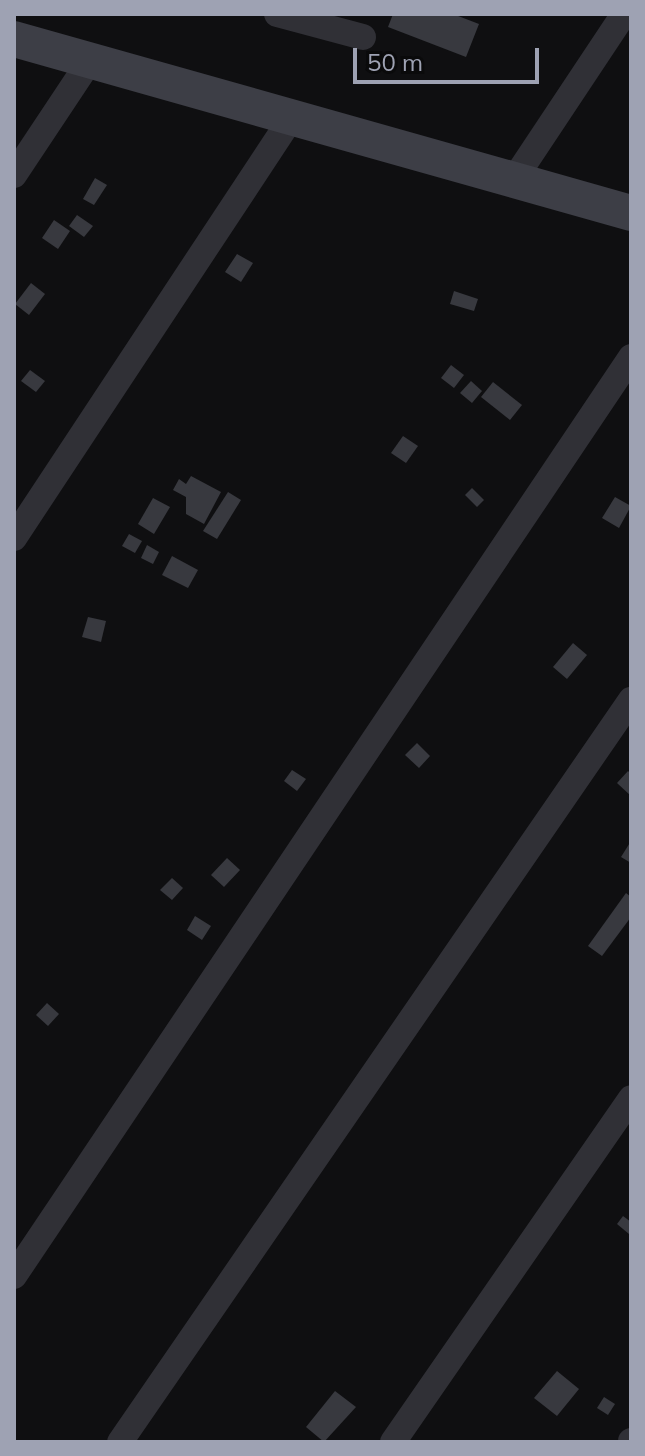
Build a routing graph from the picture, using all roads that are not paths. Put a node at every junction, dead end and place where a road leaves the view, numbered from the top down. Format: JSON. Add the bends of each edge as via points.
{"nodes":[{"id":1,"x":277,"y":14,"type":"edge"},
{"id":2,"x":624,"y":14,"type":"edge"},
{"id":3,"x":363,"y":37,"type":"dead end"},
{"id":4,"x":14,"y":39,"type":"edge"},
{"id":5,"x":89,"y":62,"type":"junction"},
{"id":6,"x":290,"y":120,"type":"junction"},
{"id":7,"x":14,"y":175,"type":"edge"},
{"id":8,"x":513,"y":181,"type":"junction"},
{"id":9,"x":631,"y":213,"type":"edge"},
{"id":10,"x":631,"y":357,"type":"edge"},
{"id":11,"x":14,"y":538,"type":"edge"},
{"id":12,"x":631,"y":700,"type":"edge"},
{"id":13,"x":631,"y":1098,"type":"edge"},
{"id":14,"x":14,"y":1276,"type":"edge"},
{"id":15,"x":120,"y":1442,"type":"edge"},
{"id":16,"x":393,"y":1442,"type":"edge"}],
"edges":[{"from":1,"to":3,"type":"street"},
{"from":2,"to":8,"type":"street"},
{"from":4,"to":5,"type":"main road"},
{"from":5,"to":6,"type":"main road"},
{"from":5,"to":7,"type":"street"},
{"from":6,"to":8,"type":"main road"},
{"from":6,"to":11,"type":"street"},
{"from":8,"to":9,"type":"main road"},
{"from":10,"to":14,"type":"street"},
{"from":12,"to":15,"type":"street"},
{"from":13,"to":16,"type":"street"}]}
